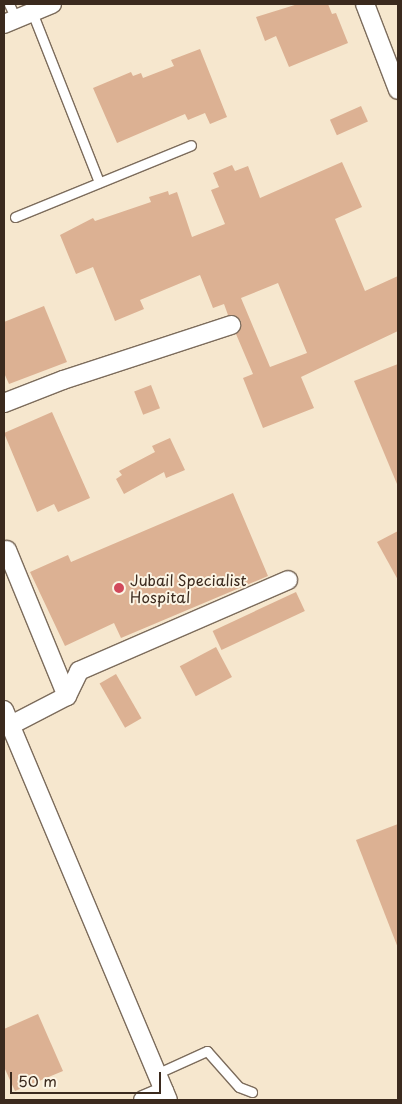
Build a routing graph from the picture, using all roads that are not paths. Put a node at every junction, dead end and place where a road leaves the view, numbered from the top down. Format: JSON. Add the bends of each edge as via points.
{"nodes":[{"id":1,"x":52,"y":4,"type":"edge"},
{"id":2,"x":365,"y":4,"type":"edge"},
{"id":3,"x":15,"y":15,"type":"edge"},
{"id":4,"x":398,"y":90,"type":"edge"},
{"id":5,"x":191,"y":145,"type":"dead end"},
{"id":6,"x":99,"y":182,"type":"junction"},
{"id":7,"x":15,"y":217,"type":"dead end"},
{"id":8,"x":231,"y":325,"type":"dead end"},
{"id":9,"x":4,"y":403,"type":"edge"},
{"id":10,"x":6,"y":550,"type":"dead end"},
{"id":11,"x":288,"y":580,"type":"dead end"},
{"id":12,"x":67,"y":696,"type":"junction"},
{"id":13,"x":7,"y":717,"type":"edge"},
{"id":14,"x":156,"y":1074,"type":"junction"},
{"id":15,"x":252,"y":1092,"type":"dead end"},
{"id":16,"x":166,"y":1096,"type":"edge"},
{"id":17,"x":143,"y":1100,"type":"edge"}],
"edges":[{"from":1,"to":3,"type":"street"},
{"from":2,"to":4,"type":"street"},
{"from":3,"to":6,"type":"lane"},
{"from":5,"to":6,"type":"lane"},
{"from":6,"to":7,"type":"lane"},
{"from":8,"to":9,"type":"street","via":[[62,380]]},
{"from":10,"to":12,"type":"street"},
{"from":11,"to":12,"type":"street","via":[[79,672]]},
{"from":12,"to":13,"type":"street"},
{"from":13,"to":14,"type":"street"},
{"from":14,"to":15,"type":"lane","via":[[207,1051],[239,1087]]},
{"from":14,"to":16,"type":"street"},
{"from":16,"to":17,"type":"street"}]}
